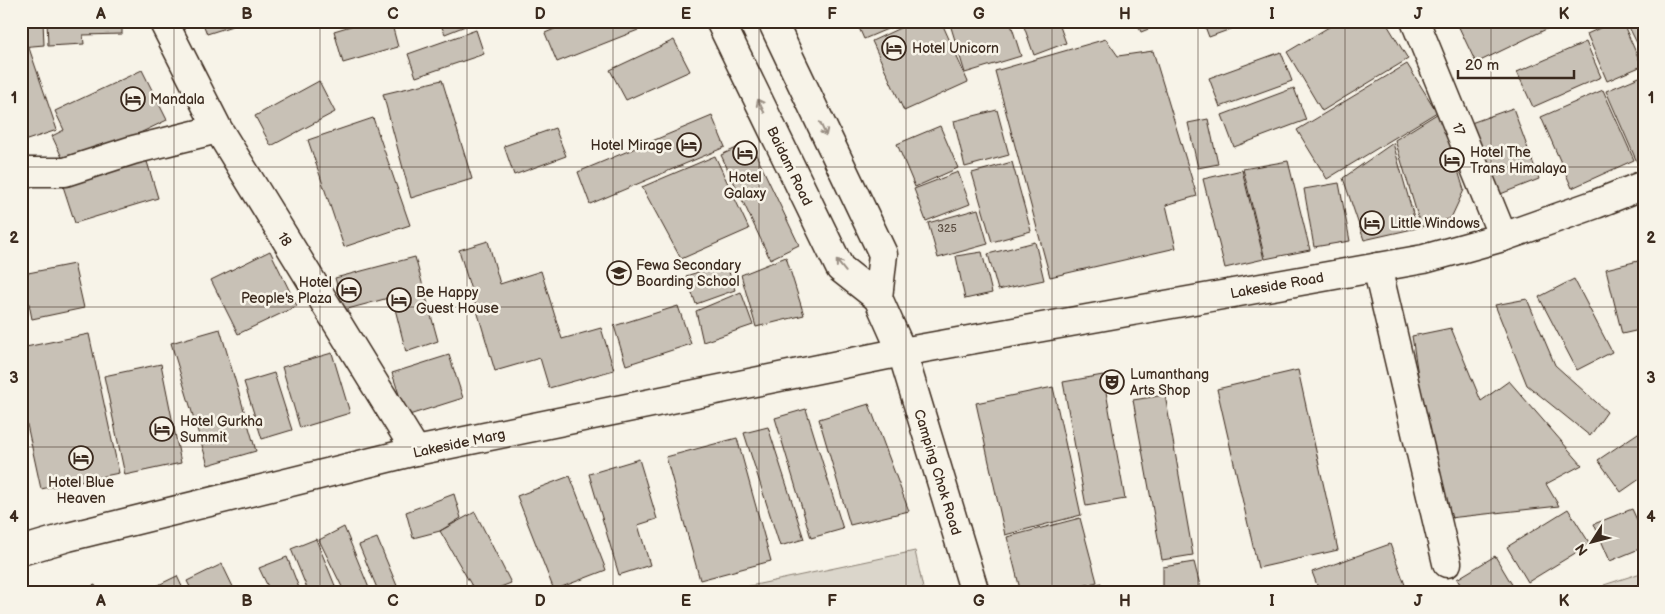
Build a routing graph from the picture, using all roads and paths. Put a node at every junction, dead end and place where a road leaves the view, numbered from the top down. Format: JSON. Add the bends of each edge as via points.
{"nodes":[{"id":1,"x":162,"y":21,"type":"edge"},
{"id":2,"x":720,"y":21,"type":"edge"},
{"id":3,"x":772,"y":21,"type":"edge"},
{"id":4,"x":1415,"y":21,"type":"edge"},
{"id":5,"x":218,"y":129,"type":"junction"},
{"id":6,"x":21,"y":172,"type":"edge"},
{"id":7,"x":1644,"y":185,"type":"edge"},
{"id":8,"x":1503,"y":237,"type":"junction"},
{"id":9,"x":1377,"y":267,"type":"junction"},
{"id":10,"x":878,"y":298,"type":"junction"},
{"id":11,"x":902,"y":352,"type":"junction"},
{"id":12,"x":416,"y":451,"type":"junction"},
{"id":13,"x":21,"y":551,"type":"edge"},
{"id":14,"x":1447,"y":563,"type":"dead end"},
{"id":15,"x":975,"y":593,"type":"edge"}],
"edges":[{"from":1,"to":5,"type":"main road","name":"18","number":"18"},
{"from":10,"to":2,"type":"main road","name":"Baidam Road","one_way":true,"via":[[840,268]]},
{"from":3,"to":10,"type":"main road","one_way":true,"via":[[883,254]]},
{"from":4,"to":8,"type":"main road","name":"17","number":"17"},
{"from":5,"to":6,"type":"main road","via":[[133,150],[65,172]]},
{"from":5,"to":12,"type":"main road","name":"18","number":"18"},
{"from":7,"to":8,"type":"main road","name":"Lakeside Road"},
{"from":8,"to":9,"type":"main road","name":"Lakeside Road"},
{"from":9,"to":11,"type":"main road","name":"Lakeside Road"},
{"from":9,"to":14,"type":"main road"},
{"from":10,"to":11,"type":"main road","name":"Baidam Road"},
{"from":11,"to":12,"type":"main road","name":"Lakeside Marg"},
{"from":11,"to":15,"type":"main road","name":"Camping Chok Road"},
{"from":12,"to":13,"type":"main road","name":"Lakeside Marg"}]}
